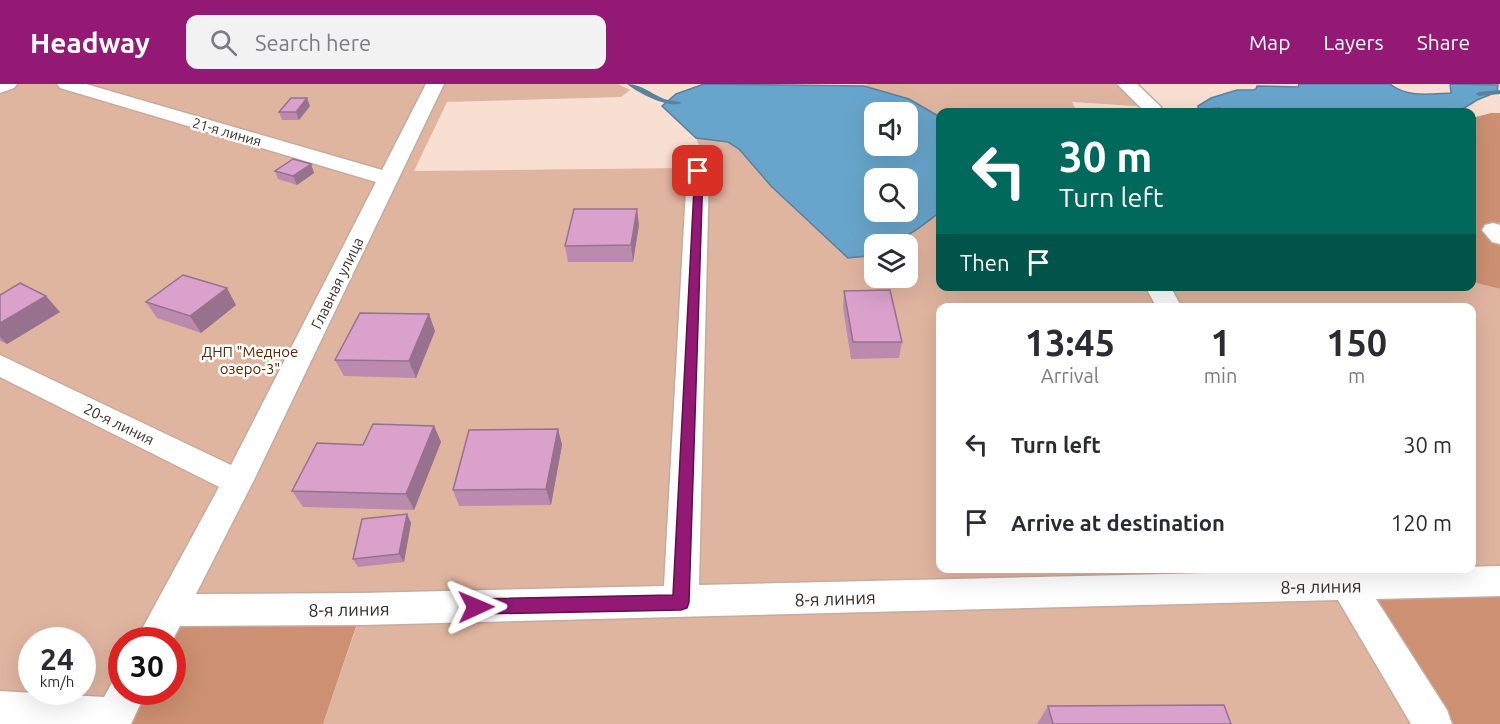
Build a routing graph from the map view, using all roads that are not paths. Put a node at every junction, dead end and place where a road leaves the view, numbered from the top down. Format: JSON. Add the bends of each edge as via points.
{"nodes":[{"id":1,"x":8,"y":84,"type":"edge"},
{"id":2,"x":66,"y":84,"type":"edge"},
{"id":3,"x":435,"y":84,"type":"edge"},
{"id":4,"x":1126,"y":84,"type":"edge"},
{"id":5,"x":0,"y":87,"type":"edge"},
{"id":6,"x":1151,"y":107,"type":"dead end"},
{"id":7,"x":698,"y":171,"type":"dead end"},
{"id":8,"x":388,"y":179,"type":"junction"},
{"id":9,"x":0,"y":365,"type":"edge"},
{"id":10,"x":238,"y":482,"type":"junction"},
{"id":11,"x":1344,"y":577,"type":"edge"},
{"id":12,"x":1500,"y":581,"type":"edge"},
{"id":13,"x":681,"y":602,"type":"junction"},
{"id":14,"x":170,"y":610,"type":"junction"},
{"id":15,"x":161,"y":627,"type":"edge"},
{"id":16,"x":0,"y":710,"type":"edge"},
{"id":17,"x":117,"y":711,"type":"edge"},
{"id":18,"x":1433,"y":724,"type":"edge"}],
"edges":[{"from":1,"to":5,"type":"street"},
{"from":2,"to":8,"type":"street","name":"21-я линия"},
{"from":3,"to":8,"type":"street","name":"Главная улица"},
{"from":4,"to":6,"type":"street"},
{"from":7,"to":13,"type":"street"},
{"from":8,"to":10,"type":"street","name":"Главная улица"},
{"from":9,"to":10,"type":"street","name":"20-я линия"},
{"from":10,"to":14,"type":"street","name":"Главная улица"},
{"from":11,"to":12,"type":"street","name":"8-я линия"},
{"from":11,"to":13,"type":"street","name":"8-я линия"},
{"from":11,"to":18,"type":"street"},
{"from":13,"to":14,"type":"street","name":"8-я линия"},
{"from":14,"to":15,"type":"street","name":"Главная улица"},
{"from":16,"to":17,"type":"street"}]}
